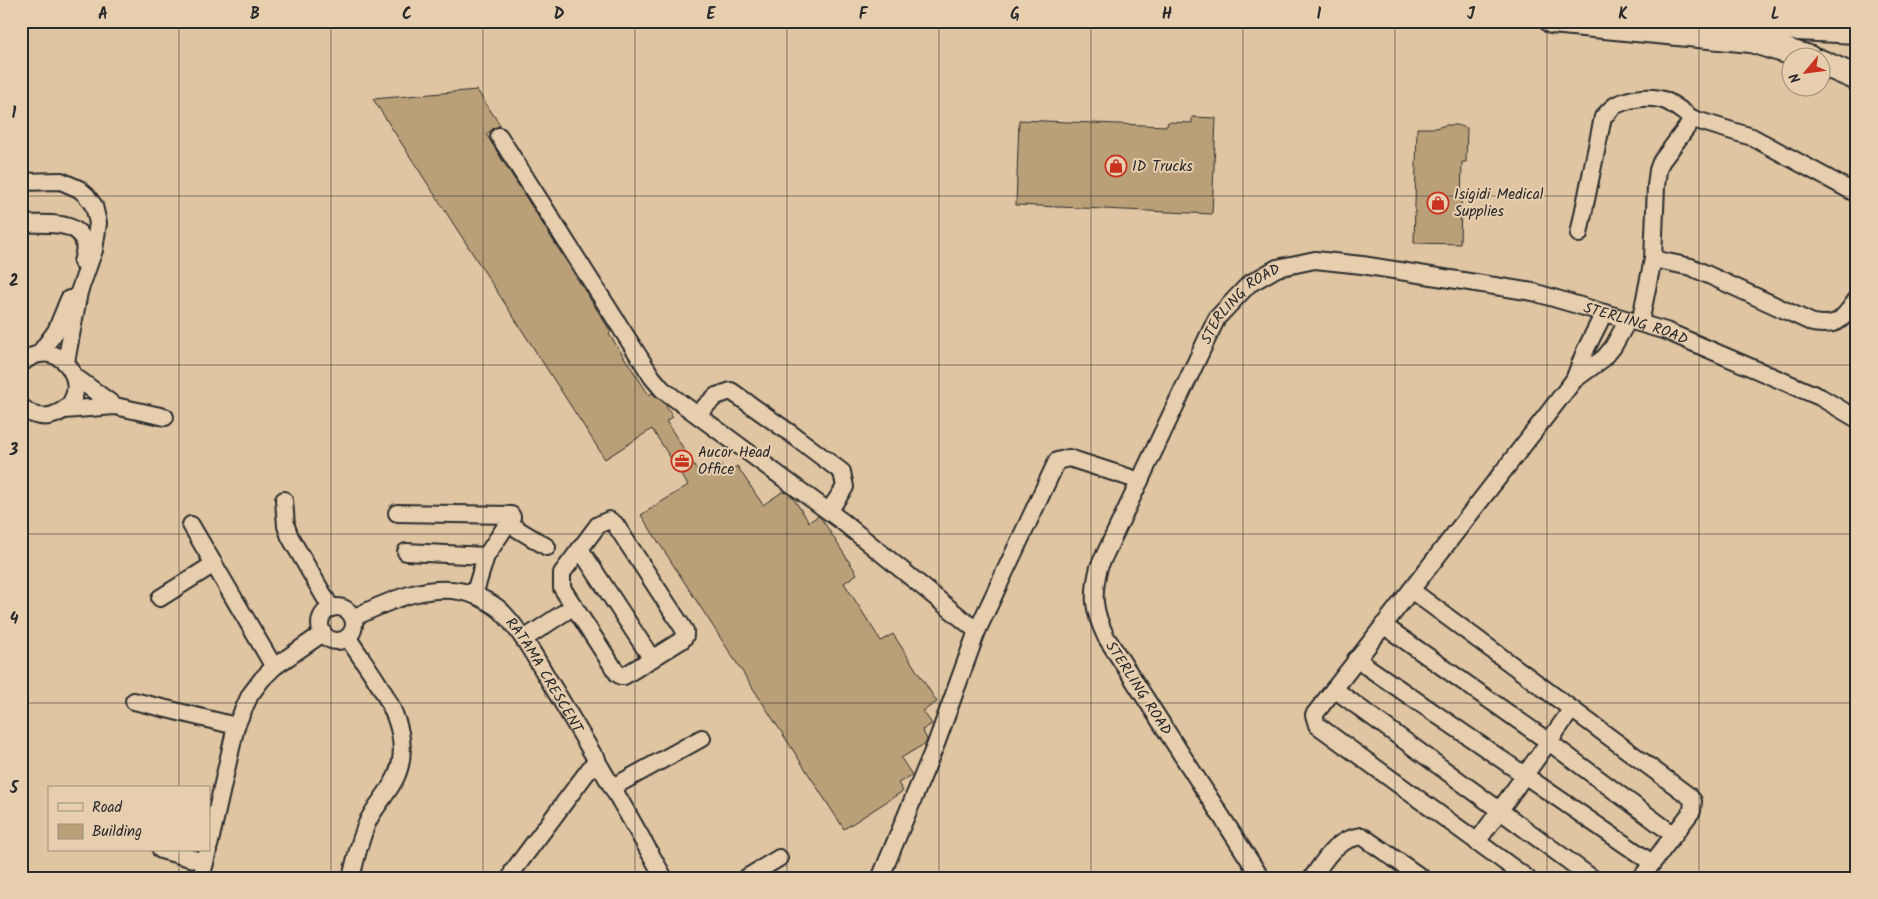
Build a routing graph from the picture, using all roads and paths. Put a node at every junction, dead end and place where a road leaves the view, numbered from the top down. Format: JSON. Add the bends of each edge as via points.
{"nodes":[{"id":1,"x":1552,"y":21,"type":"edge"},
{"id":2,"x":1684,"y":21,"type":"edge"},
{"id":3,"x":1857,"y":31,"type":"edge"},
{"id":4,"x":1780,"y":49,"type":"edge"},
{"id":5,"x":1830,"y":66,"type":"edge"},
{"id":6,"x":1857,"y":78,"type":"edge"},
{"id":7,"x":1693,"y":119,"type":"junction"},
{"id":8,"x":498,"y":136,"type":"dead end"},
{"id":9,"x":21,"y":182,"type":"edge"},
{"id":10,"x":1857,"y":194,"type":"edge"},
{"id":11,"x":21,"y":224,"type":"edge"},
{"id":12,"x":1579,"y":234,"type":"dead end"},
{"id":13,"x":1653,"y":259,"type":"junction"},
{"id":14,"x":1857,"y":299,"type":"edge"},
{"id":15,"x":1604,"y":313,"type":"junction"},
{"id":16,"x":1634,"y":322,"type":"junction"},
{"id":17,"x":39,"y":354,"type":"junction"},
{"id":18,"x":21,"y":364,"type":"edge"},
{"id":19,"x":70,"y":369,"type":"junction"},
{"id":20,"x":1574,"y":380,"type":"junction"},
{"id":21,"x":21,"y":406,"type":"edge"},
{"id":22,"x":116,"y":406,"type":"junction"},
{"id":23,"x":64,"y":410,"type":"junction"},
{"id":24,"x":697,"y":414,"type":"junction"},
{"id":25,"x":165,"y":417,"type":"dead end"},
{"id":26,"x":1857,"y":419,"type":"edge"},
{"id":27,"x":1140,"y":481,"type":"junction"},
{"id":28,"x":284,"y":500,"type":"dead end"},
{"id":29,"x":829,"y":512,"type":"junction"},
{"id":30,"x":397,"y":513,"type":"dead end"},
{"id":31,"x":509,"y":524,"type":"junction"},
{"id":32,"x":191,"y":525,"type":"dead end"},
{"id":33,"x":547,"y":547,"type":"dead end"},
{"id":34,"x":580,"y":549,"type":"junction"},
{"id":35,"x":406,"y":552,"type":"dead end"},
{"id":36,"x":486,"y":556,"type":"junction"},
{"id":37,"x":214,"y":564,"type":"junction"},
{"id":38,"x":1411,"y":590,"type":"junction"},
{"id":39,"x":474,"y":595,"type":"junction"},
{"id":40,"x":160,"y":598,"type":"dead end"},
{"id":41,"x":574,"y":606,"type":"junction"},
{"id":42,"x":331,"y":608,"type":"junction"},
{"id":43,"x":354,"y":618,"type":"junction"},
{"id":44,"x":1383,"y":625,"type":"junction"},
{"id":45,"x":977,"y":632,"type":"junction"},
{"id":46,"x":323,"y":634,"type":"junction"},
{"id":47,"x":348,"y":638,"type":"junction"},
{"id":48,"x":524,"y":639,"type":"junction"},
{"id":49,"x":652,"y":659,"type":"junction"},
{"id":50,"x":1356,"y":660,"type":"junction"},
{"id":51,"x":274,"y":667,"type":"junction"},
{"id":52,"x":1334,"y":689,"type":"junction"},
{"id":53,"x":134,"y":701,"type":"dead end"},
{"id":54,"x":1572,"y":710,"type":"junction"},
{"id":55,"x":236,"y":726,"type":"junction"},
{"id":56,"x":702,"y":738,"type":"dead end"},
{"id":57,"x":1549,"y":742,"type":"junction"},
{"id":58,"x":597,"y":759,"type":"junction"},
{"id":59,"x":1526,"y":774,"type":"junction"},
{"id":60,"x":613,"y":788,"type":"junction"},
{"id":61,"x":1500,"y":810,"type":"junction"},
{"id":62,"x":1674,"y":835,"type":"junction"},
{"id":63,"x":210,"y":840,"type":"edge"},
{"id":64,"x":1477,"y":842,"type":"junction"},
{"id":65,"x":192,"y":852,"type":"edge"},
{"id":66,"x":207,"y":853,"type":"edge"},
{"id":67,"x":779,"y":858,"type":"dead end"},
{"id":68,"x":1652,"y":863,"type":"junction"},
{"id":69,"x":882,"y":874,"type":"dead end"},
{"id":70,"x":201,"y":878,"type":"edge"},
{"id":71,"x":352,"y":878,"type":"edge"},
{"id":72,"x":511,"y":878,"type":"edge"},
{"id":73,"x":664,"y":878,"type":"edge"},
{"id":74,"x":746,"y":878,"type":"edge"},
{"id":75,"x":1261,"y":878,"type":"edge"},
{"id":76,"x":1312,"y":878,"type":"edge"},
{"id":77,"x":1422,"y":878,"type":"edge"},
{"id":78,"x":1527,"y":878,"type":"edge"},
{"id":79,"x":1592,"y":878,"type":"edge"},
{"id":80,"x":1641,"y":878,"type":"edge"}],
"edges":[{"from":1,"to":4,"type":"highway","via":[[1751,40]]},
{"from":2,"to":3,"type":"highway"},
{"from":5,"to":6,"type":"highway"},
{"from":7,"to":10,"type":"street","via":[[1752,137]]},
{"from":7,"to":12,"type":"street","via":[[1666,101],[1652,98],[1617,104],[1603,117]]},
{"from":7,"to":13,"type":"street","via":[[1658,170]]},
{"from":8,"to":24,"type":"street","via":[[652,377]]},
{"from":9,"to":19,"type":"street","via":[[62,181],[79,189],[94,206],[98,223],[94,250],[78,292]]},
{"from":11,"to":17,"type":"street","via":[[72,227],[84,242],[85,250],[65,313]]},
{"from":13,"to":14,"type":"street","via":[[1691,267],[1813,323],[1828,326],[1838,322]]},
{"from":13,"to":16,"type":"street"},
{"from":15,"to":16,"type":"street","name":"STERLING ROAD"},
{"from":15,"to":20,"type":"street"},
{"from":15,"to":27,"type":"street","name":"STERLING ROAD","via":[[1533,292],[1362,265],[1315,260],[1277,268],[1249,284],[1217,318]]},
{"from":16,"to":20,"type":"street","via":[[1604,358]]},
{"from":16,"to":26,"type":"street","name":"STERLING ROAD","via":[[1666,331],[1820,397]]},
{"from":17,"to":18,"type":"street"},
{"from":17,"to":19,"type":"street","via":[[54,355]]},
{"from":19,"to":22,"type":"street"},
{"from":19,"to":23,"type":"street","via":[[76,384],[75,395]]},
{"from":20,"to":38,"type":"street"},
{"from":21,"to":23,"type":"street","via":[[36,416],[48,417]]},
{"from":22,"to":23,"type":"street"},
{"from":22,"to":25,"type":"street"},
{"from":24,"to":29,"type":"street"},
{"from":24,"to":29,"type":"street","via":[[716,396],[731,391],[797,438],[842,472],[845,486]]},
{"from":27,"to":45,"type":"street","via":[[1069,458],[1057,460]]},
{"from":27,"to":75,"type":"street","name":"STERLING ROAD","via":[[1099,567],[1094,589],[1098,621]]},
{"from":28,"to":42,"type":"street","via":[[290,537]]},
{"from":29,"to":45,"type":"street"},
{"from":30,"to":31,"type":"street","via":[[510,514]]},
{"from":31,"to":33,"type":"street"},
{"from":31,"to":36,"type":"street"},
{"from":32,"to":37,"type":"street"},
{"from":34,"to":41,"type":"street","via":[[562,573],[561,581]]},
{"from":34,"to":49,"type":"street"},
{"from":34,"to":49,"type":"street","via":[[598,525],[609,520],[615,524],[685,632],[682,640]]},
{"from":35,"to":36,"type":"street"},
{"from":36,"to":39,"type":"street"},
{"from":37,"to":40,"type":"street"},
{"from":37,"to":51,"type":"street"},
{"from":38,"to":44,"type":"street"},
{"from":38,"to":54,"type":"street"},
{"from":39,"to":43,"type":"street","name":"RATAMA CRESCENT","via":[[454,591],[414,594],[382,604]]},
{"from":39,"to":48,"type":"street","name":"RATAMA CRESCENT","via":[[490,602],[504,614]]},
{"from":41,"to":48,"type":"street"},
{"from":41,"to":49,"type":"street","via":[[620,676]]},
{"from":42,"to":43,"type":"street","via":[[344,608]]},
{"from":42,"to":46,"type":"street","via":[[321,619]]},
{"from":43,"to":47,"type":"street","via":[[353,632]]},
{"from":44,"to":50,"type":"street"},
{"from":44,"to":57,"type":"street"},
{"from":45,"to":69,"type":"street","via":[[936,744]]},
{"from":46,"to":47,"type":"street","via":[[332,641]]},
{"from":46,"to":51,"type":"street"},
{"from":47,"to":71,"type":"street","via":[[390,705],[402,737],[396,777],[361,836]]},
{"from":48,"to":58,"type":"street","name":"RATAMA CRESCENT"},
{"from":50,"to":52,"type":"street"},
{"from":50,"to":59,"type":"street"},
{"from":51,"to":55,"type":"street","via":[[250,695]]},
{"from":52,"to":61,"type":"street"},
{"from":52,"to":64,"type":"street","via":[[1314,715],[1317,725]]},
{"from":53,"to":55,"type":"street"},
{"from":54,"to":57,"type":"street"},
{"from":54,"to":62,"type":"street","via":[[1689,796],[1693,801],[1692,811]]},
{"from":55,"to":63,"type":"street"},
{"from":56,"to":60,"type":"street"},
{"from":57,"to":59,"type":"street"},
{"from":57,"to":62,"type":"street"},
{"from":58,"to":60,"type":"street","name":"RATAMA CRESCENT"},
{"from":58,"to":72,"type":"street"},
{"from":59,"to":61,"type":"street"},
{"from":59,"to":68,"type":"street"},
{"from":60,"to":73,"type":"street","name":"RATAMA CRESCENT"},
{"from":61,"to":64,"type":"street"},
{"from":61,"to":79,"type":"street"},
{"from":62,"to":68,"type":"street"},
{"from":64,"to":78,"type":"street"},
{"from":65,"to":66,"type":"street"},
{"from":66,"to":70,"type":"street"},
{"from":67,"to":74,"type":"street"},
{"from":68,"to":80,"type":"street"},
{"from":76,"to":77,"type":"street","via":[[1332,849],[1352,837],[1362,836]]}]}
